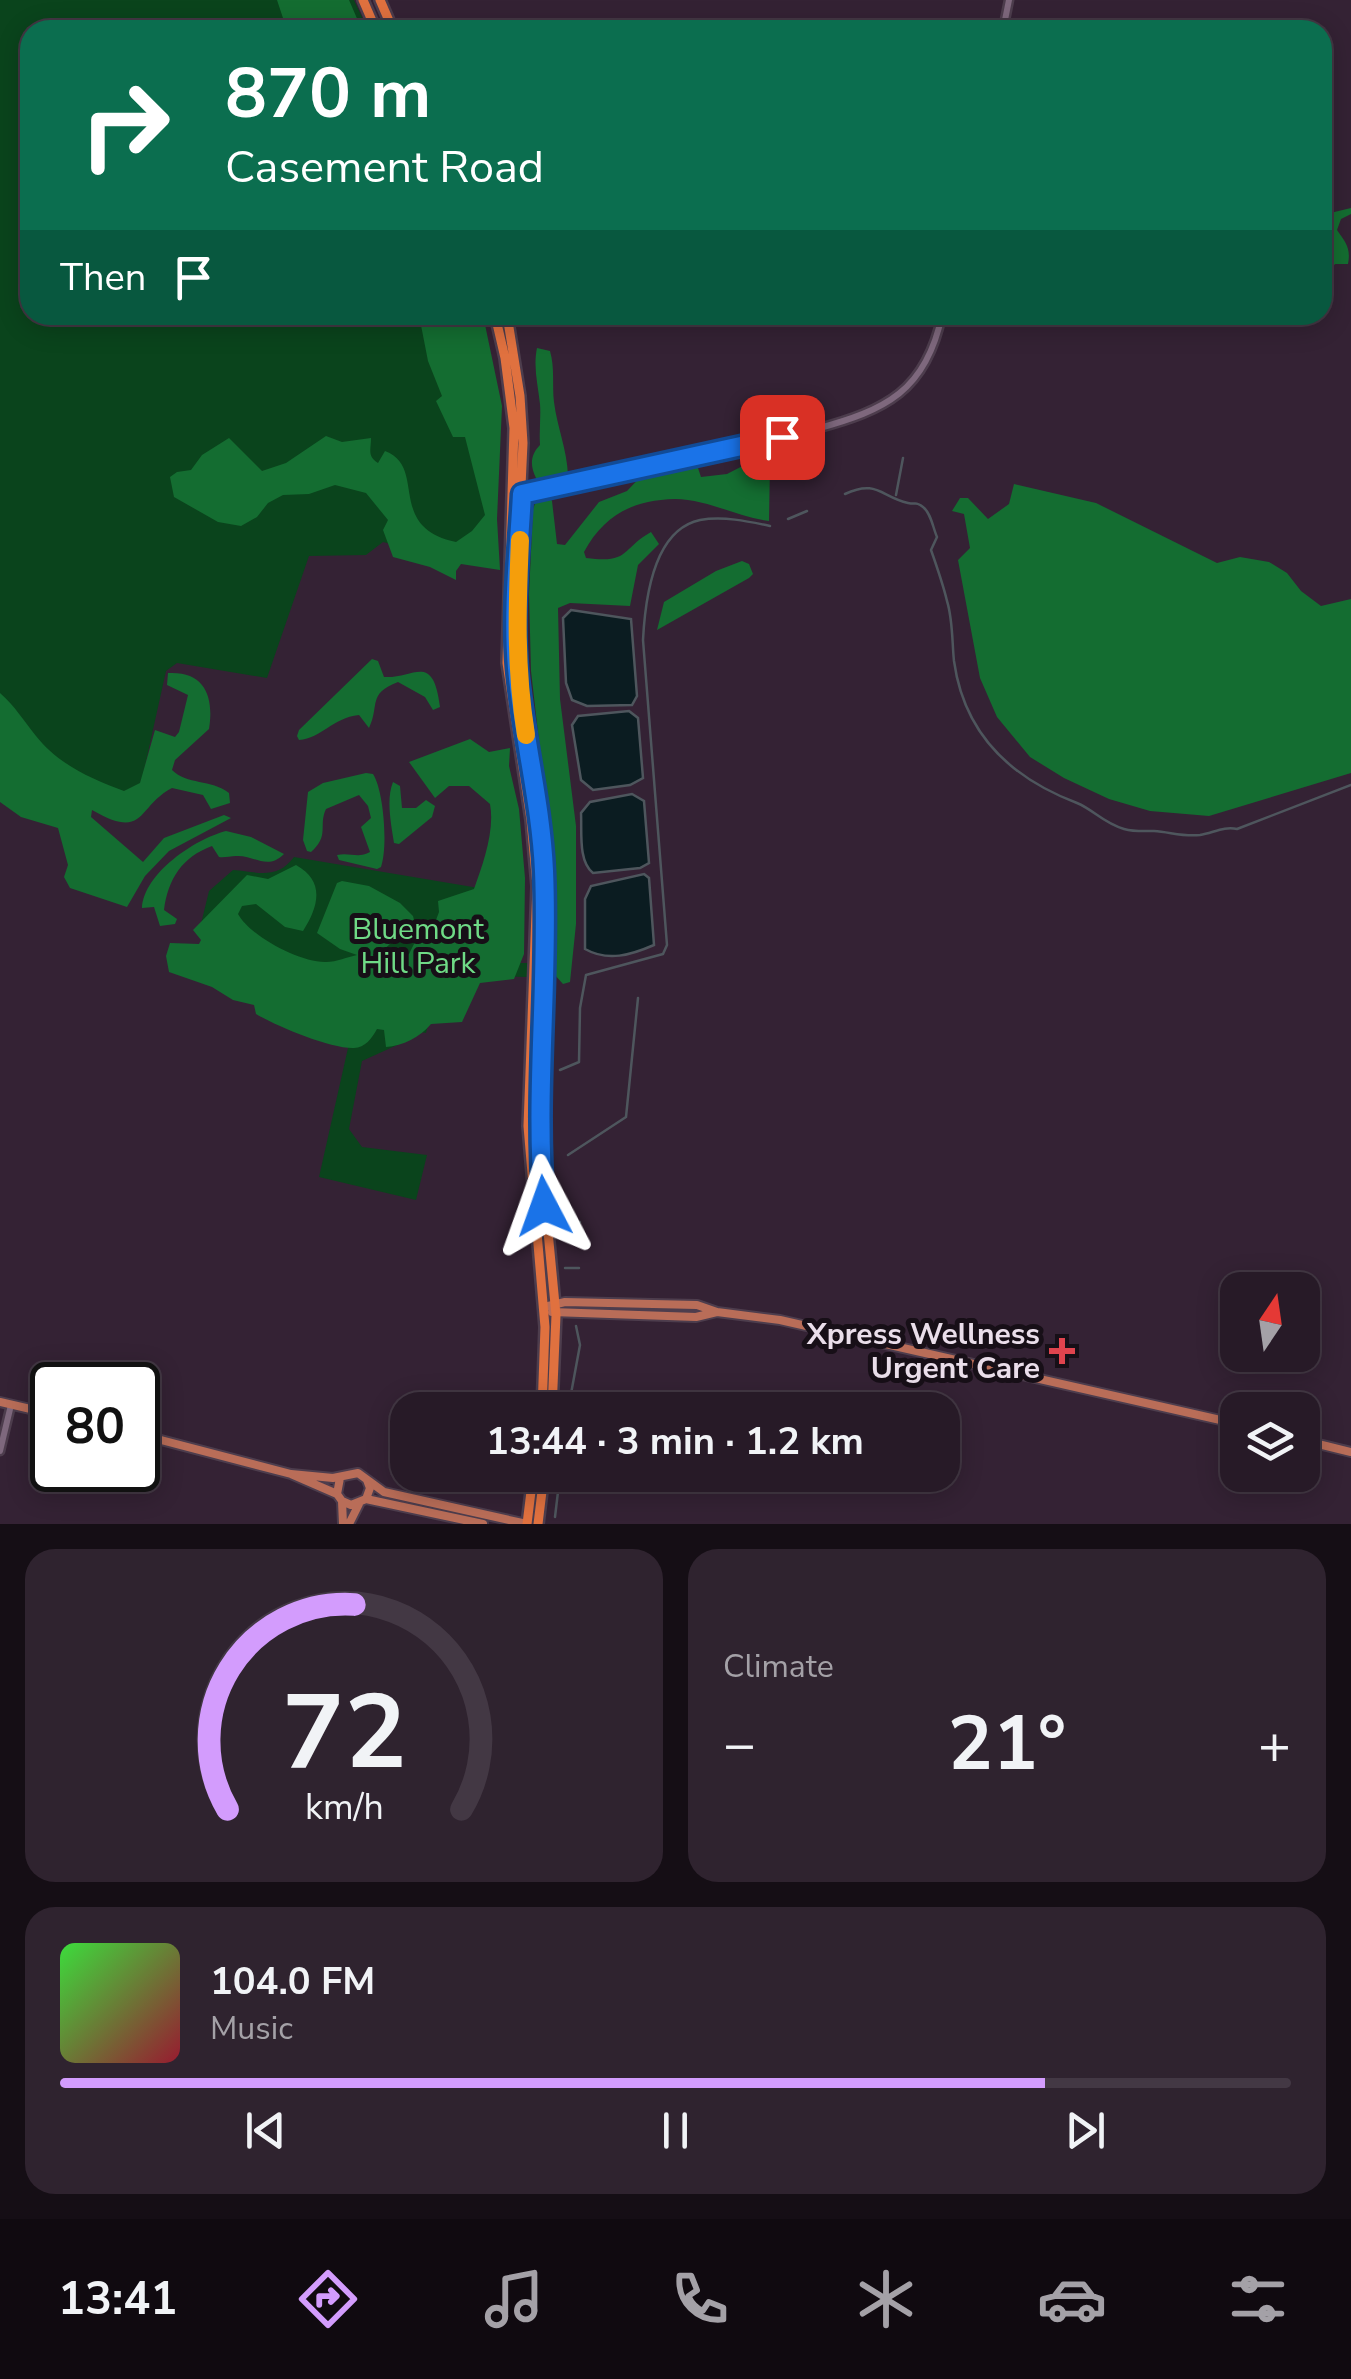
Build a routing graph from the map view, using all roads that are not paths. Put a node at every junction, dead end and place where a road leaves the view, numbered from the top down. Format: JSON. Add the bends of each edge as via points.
{"nodes":[{"id":1,"x":497,"y":325,"type":"edge"},
{"id":2,"x":508,"y":325,"type":"edge"},
{"id":3,"x":939,"y":325,"type":"edge"},
{"id":4,"x":518,"y":494,"type":"junction"},
{"id":5,"x":542,"y":1082,"type":"junction"},
{"id":6,"x":528,"y":1126,"type":"junction"},
{"id":7,"x":518,"y":1134,"type":"dead end"},
{"id":8,"x":641,"y":1304,"type":"junction"},
{"id":9,"x":665,"y":1304,"type":"junction"},
{"id":10,"x":544,"y":1308,"type":"junction"},
{"id":11,"x":556,"y":1309,"type":"junction"},
{"id":12,"x":717,"y":1312,"type":"junction"},
{"id":13,"x":607,"y":1315,"type":"junction"},
{"id":14,"x":635,"y":1315,"type":"junction"},
{"id":15,"x":543,"y":1392,"type":"edge"},
{"id":16,"x":553,"y":1392,"type":"edge"},
{"id":17,"x":0,"y":1402,"type":"edge"},
{"id":18,"x":12,"y":1404,"type":"junction"},
{"id":19,"x":30,"y":1408,"type":"edge"},
{"id":20,"x":1220,"y":1420,"type":"edge"},
{"id":21,"x":160,"y":1440,"type":"edge"},
{"id":22,"x":1320,"y":1444,"type":"edge"},
{"id":23,"x":0,"y":1451,"type":"edge"},
{"id":24,"x":1351,"y":1452,"type":"edge"},
{"id":25,"x":291,"y":1474,"type":"junction"},
{"id":26,"x":340,"y":1478,"type":"junction"},
{"id":27,"x":368,"y":1480,"type":"junction"},
{"id":28,"x":532,"y":1492,"type":"edge"},
{"id":29,"x":542,"y":1492,"type":"edge"},
{"id":30,"x":340,"y":1498,"type":"junction"},
{"id":31,"x":362,"y":1501,"type":"junction"},
{"id":32,"x":346,"y":1524,"type":"edge"},
{"id":33,"x":483,"y":1524,"type":"edge"},
{"id":34,"x":527,"y":1524,"type":"edge"},
{"id":35,"x":538,"y":1524,"type":"edge"}],
"edges":[{"from":1,"to":4,"type":"highway"},
{"from":2,"to":4,"type":"highway","via":[[520,396]]},
{"from":3,"to":4,"type":"street","via":[[913,381],[864,415]]},
{"from":4,"to":5,"type":"highway","via":[[516,663],[546,911]]},
{"from":4,"to":6,"type":"highway","via":[[507,663],[537,886]]},
{"from":5,"to":6,"type":"highway"},
{"from":5,"to":11,"type":"highway","via":[[542,1175]]},
{"from":6,"to":7,"type":"highway"},
{"from":6,"to":10,"type":"highway"},
{"from":8,"to":9,"type":"main road"},
{"from":8,"to":11,"type":"main road"},
{"from":8,"to":13,"type":"main road"},
{"from":9,"to":12,"type":"main road"},
{"from":9,"to":14,"type":"main road"},
{"from":10,"to":11,"type":"main road"},
{"from":10,"to":15,"type":"highway"},
{"from":11,"to":13,"type":"main road"},
{"from":11,"to":16,"type":"highway"},
{"from":12,"to":14,"type":"main road"},
{"from":12,"to":20,"type":"main road","via":[[780,1320]]},
{"from":13,"to":14,"type":"main road"},
{"from":17,"to":18,"type":"main road"},
{"from":18,"to":19,"type":"main road"},
{"from":18,"to":23,"type":"street"},
{"from":21,"to":25,"type":"main road"},
{"from":22,"to":24,"type":"main road"},
{"from":25,"to":26,"type":"main road"},
{"from":25,"to":30,"type":"main road"},
{"from":26,"to":27,"type":"main road","via":[[353,1472]]},
{"from":26,"to":30,"type":"main road"},
{"from":27,"to":31,"type":"main road"},
{"from":27,"to":34,"type":"main road","via":[[384,1492]]},
{"from":28,"to":34,"type":"highway"},
{"from":29,"to":35,"type":"highway"},
{"from":30,"to":31,"type":"main road"},
{"from":30,"to":32,"type":"main road"},
{"from":31,"to":32,"type":"main road"},
{"from":31,"to":33,"type":"main road"}]}
